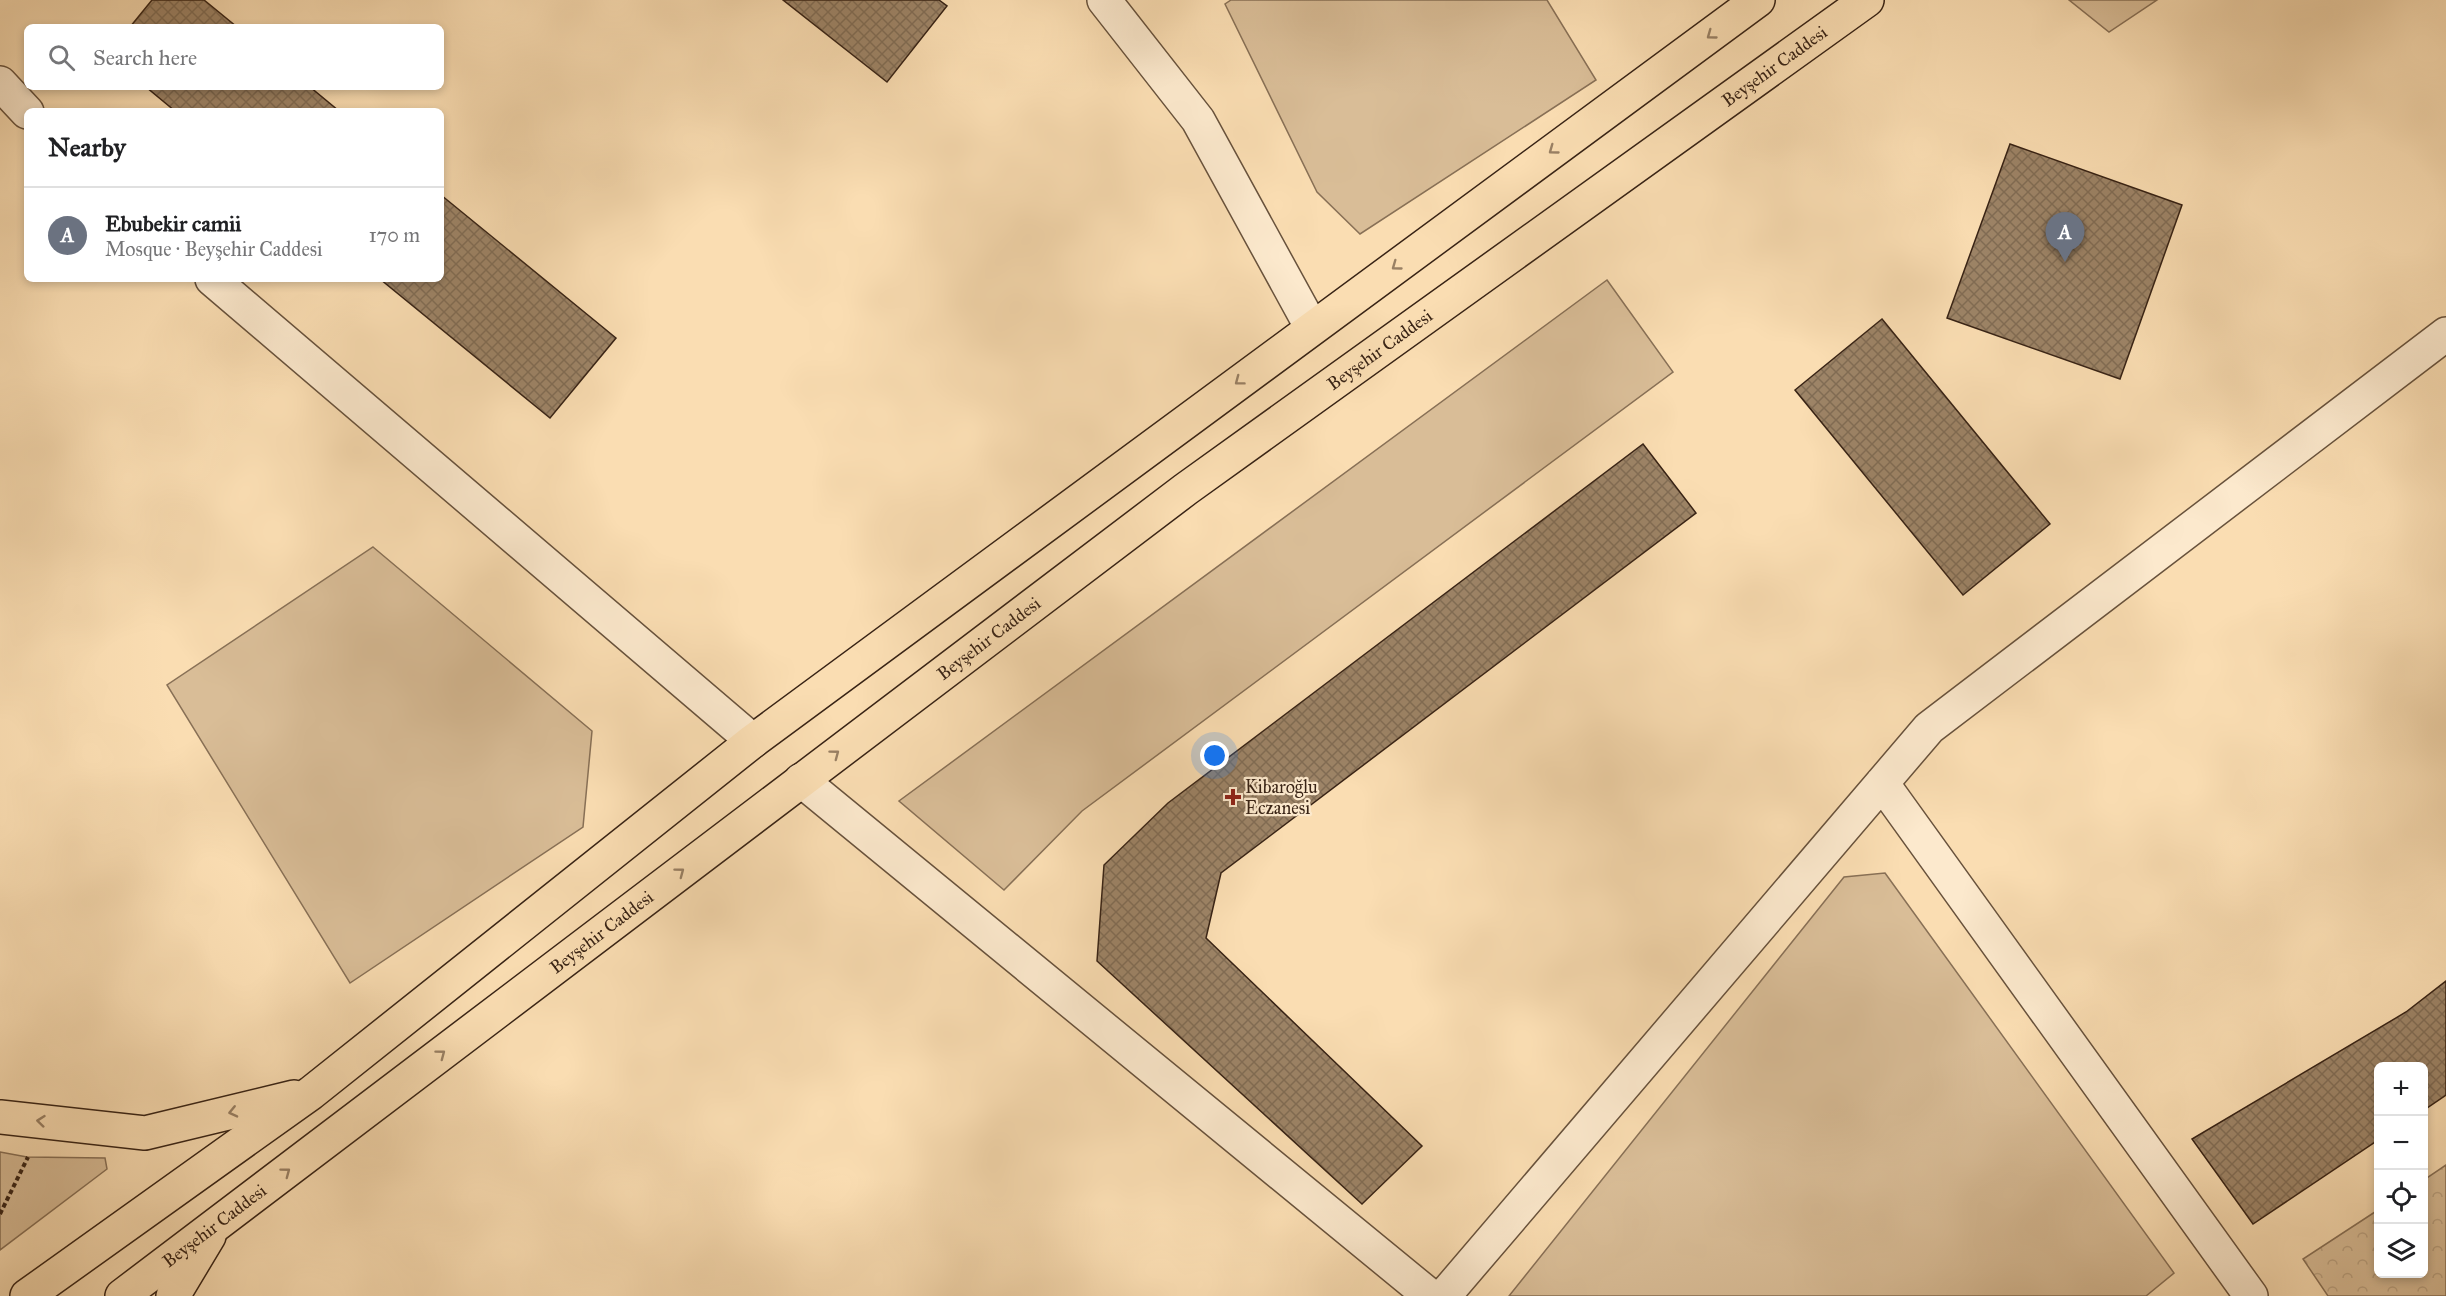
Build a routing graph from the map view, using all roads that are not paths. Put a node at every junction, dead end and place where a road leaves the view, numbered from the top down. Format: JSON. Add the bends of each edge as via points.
{"nodes":[{"id":1,"x":1104,"y":0,"type":"edge"},
{"id":2,"x":1758,"y":0,"type":"edge"},
{"id":3,"x":1868,"y":0,"type":"edge"},
{"id":4,"x":0,"y":83,"type":"edge"},
{"id":5,"x":24,"y":109,"type":"edge"},
{"id":6,"x":216,"y":282,"type":"edge"},
{"id":7,"x":1312,"y":328,"type":"junction"},
{"id":8,"x":2446,"y":334,"type":"edge"},
{"id":9,"x":753,"y":741,"type":"junction"},
{"id":10,"x":801,"y":780,"type":"junction"},
{"id":11,"x":1882,"y":783,"type":"junction"},
{"id":12,"x":311,"y":1093,"type":"junction"},
{"id":13,"x":0,"y":1117,"type":"edge"},
{"id":14,"x":213,"y":1228,"type":"junction"},
{"id":15,"x":27,"y":1296,"type":"edge"},
{"id":16,"x":122,"y":1296,"type":"edge"},
{"id":17,"x":173,"y":1296,"type":"edge"},
{"id":18,"x":1430,"y":1296,"type":"edge"},
{"id":19,"x":1444,"y":1296,"type":"edge"},
{"id":20,"x":2251,"y":1296,"type":"edge"}],
"edges":[{"from":1,"to":7,"type":"street","via":[[1198,120]]},
{"from":2,"to":7,"type":"main road","one_way":true},
{"from":10,"to":3,"type":"main road","name":"Beyşehir Caddesi","one_way":true,"via":[[1186,489]]},
{"from":4,"to":5,"type":"street"},
{"from":6,"to":9,"type":"street"},
{"from":7,"to":9,"type":"main road","one_way":true},
{"from":8,"to":11,"type":"street","via":[[1929,728]]},
{"from":9,"to":12,"type":"main road"},
{"from":14,"to":10,"type":"main road","name":"Beyşehir Caddesi","one_way":true},
{"from":10,"to":18,"type":"street"},
{"from":11,"to":19,"type":"street"},
{"from":11,"to":20,"type":"street"},
{"from":12,"to":13,"type":"main road","one_way":true,"via":[[145,1133]]},
{"from":12,"to":15,"type":"main road"},
{"from":14,"to":16,"type":"main road","name":"Beyşehir Caddesi"},
{"from":14,"to":17,"type":"main road"}]}
